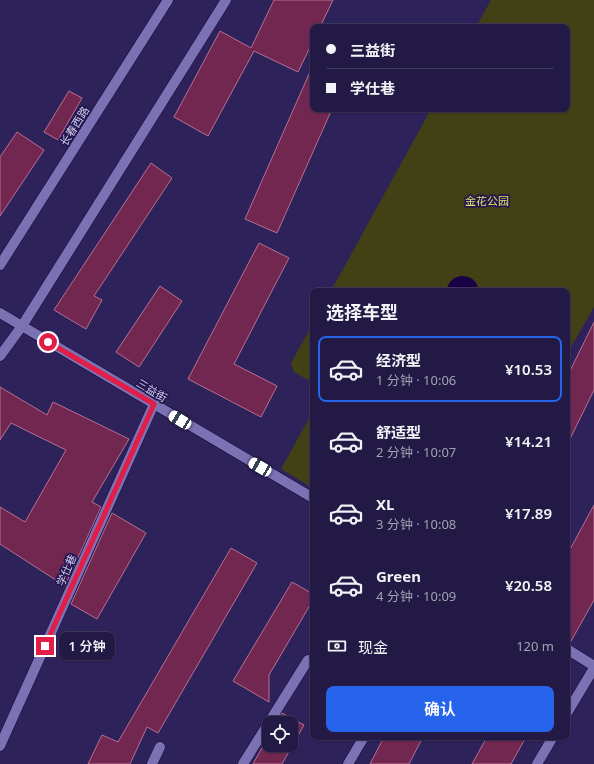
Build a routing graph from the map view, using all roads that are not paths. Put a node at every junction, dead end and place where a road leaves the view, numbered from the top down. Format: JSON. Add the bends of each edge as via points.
{"nodes":[{"id":1,"x":168,"y":0,"type":"edge"},
{"id":2,"x":226,"y":0,"type":"edge"},
{"id":3,"x":0,"y":265,"type":"edge"},
{"id":4,"x":0,"y":314,"type":"edge"},
{"id":5,"x":22,"y":326,"type":"junction"},
{"id":6,"x":0,"y":356,"type":"edge"},
{"id":7,"x":154,"y":404,"type":"junction"},
{"id":8,"x":310,"y":496,"type":"edge"},
{"id":9,"x":570,"y":652,"type":"edge"},
{"id":10,"x":308,"y":660,"type":"dead end"},
{"id":11,"x":594,"y":667,"type":"edge"},
{"id":12,"x":570,"y":708,"type":"edge"},
{"id":13,"x":362,"y":740,"type":"edge"},
{"id":14,"x":551,"y":740,"type":"edge"},
{"id":15,"x":0,"y":746,"type":"edge"},
{"id":16,"x":160,"y":747,"type":"dead end"},
{"id":17,"x":152,"y":764,"type":"edge"},
{"id":18,"x":243,"y":764,"type":"edge"},
{"id":19,"x":348,"y":764,"type":"edge"},
{"id":20,"x":537,"y":764,"type":"edge"}],
"edges":[{"from":1,"to":3,"type":"street","name":"长春西路"},
{"from":2,"to":5,"type":"street"},
{"from":4,"to":5,"type":"street","name":"三益街"},
{"from":5,"to":6,"type":"street"},
{"from":5,"to":7,"type":"street","name":"三益街"},
{"from":7,"to":8,"type":"street","name":"三益街"},
{"from":7,"to":15,"type":"street","name":"学仕巷"},
{"from":9,"to":11,"type":"street"},
{"from":10,"to":18,"type":"street"},
{"from":11,"to":12,"type":"street"},
{"from":13,"to":19,"type":"street"},
{"from":14,"to":20,"type":"street"},
{"from":16,"to":17,"type":"street"}]}
